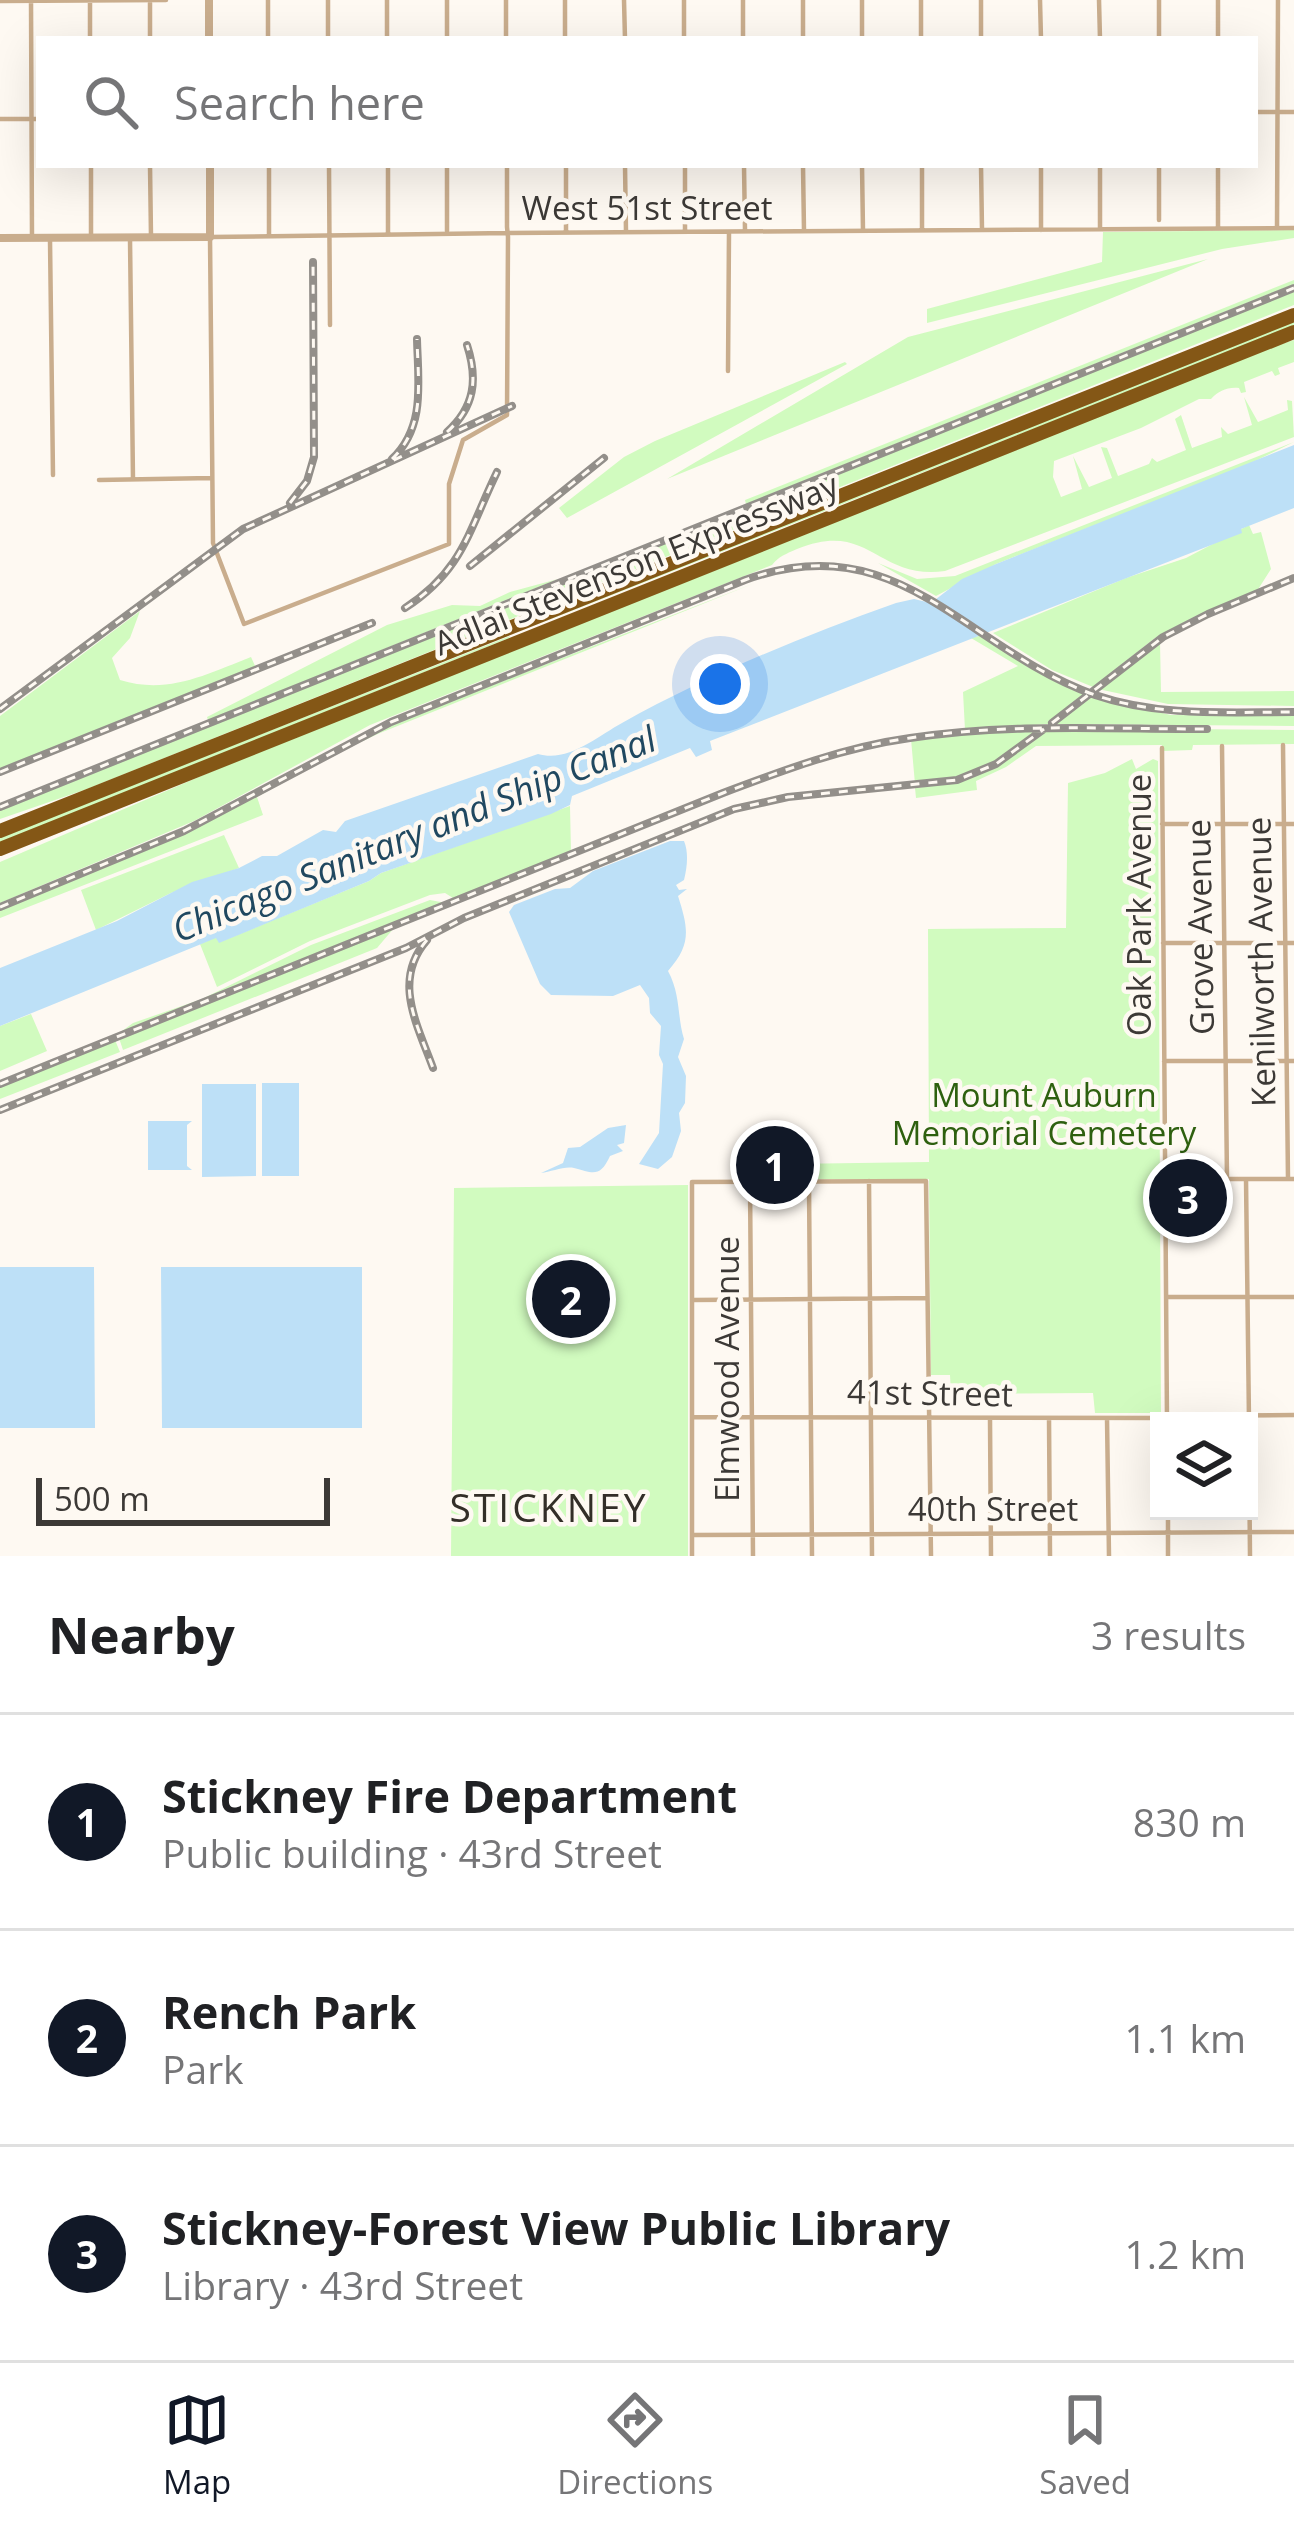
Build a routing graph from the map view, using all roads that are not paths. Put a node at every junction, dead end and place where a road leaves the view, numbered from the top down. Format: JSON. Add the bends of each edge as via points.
{"nodes":[{"id":1,"x":90,"y":0,"type":"edge"},
{"id":2,"x":150,"y":0,"type":"edge"},
{"id":3,"x":166,"y":0,"type":"edge"},
{"id":4,"x":209,"y":0,"type":"edge"},
{"id":5,"x":268,"y":0,"type":"edge"},
{"id":6,"x":328,"y":0,"type":"edge"},
{"id":7,"x":387,"y":0,"type":"edge"},
{"id":8,"x":447,"y":0,"type":"edge"},
{"id":9,"x":506,"y":0,"type":"edge"},
{"id":10,"x":565,"y":0,"type":"edge"},
{"id":11,"x":624,"y":0,"type":"edge"},
{"id":12,"x":684,"y":0,"type":"edge"},
{"id":13,"x":743,"y":0,"type":"edge"},
{"id":14,"x":803,"y":0,"type":"edge"},
{"id":15,"x":862,"y":0,"type":"edge"},
{"id":16,"x":921,"y":0,"type":"edge"},
{"id":17,"x":981,"y":0,"type":"edge"},
{"id":18,"x":1040,"y":0,"type":"edge"},
{"id":19,"x":1100,"y":0,"type":"edge"},
{"id":20,"x":1159,"y":0,"type":"edge"},
{"id":21,"x":1218,"y":0,"type":"edge"},
{"id":22,"x":1277,"y":0,"type":"edge"},
{"id":23,"x":31,"y":1,"type":"edge"},
{"id":24,"x":0,"y":2,"type":"edge"},
{"id":25,"x":90,"y":36,"type":"edge"},
{"id":26,"x":150,"y":36,"type":"edge"},
{"id":27,"x":209,"y":36,"type":"edge"},
{"id":28,"x":268,"y":36,"type":"edge"},
{"id":29,"x":328,"y":36,"type":"edge"},
{"id":30,"x":388,"y":36,"type":"edge"},
{"id":31,"x":447,"y":36,"type":"edge"},
{"id":32,"x":506,"y":36,"type":"edge"},
{"id":33,"x":565,"y":36,"type":"edge"},
{"id":34,"x":625,"y":36,"type":"edge"},
{"id":35,"x":684,"y":36,"type":"edge"},
{"id":36,"x":743,"y":36,"type":"edge"},
{"id":37,"x":803,"y":36,"type":"edge"},
{"id":38,"x":862,"y":36,"type":"edge"},
{"id":39,"x":921,"y":36,"type":"edge"},
{"id":40,"x":981,"y":36,"type":"edge"},
{"id":41,"x":1040,"y":36,"type":"edge"},
{"id":42,"x":1100,"y":36,"type":"edge"},
{"id":43,"x":1159,"y":36,"type":"edge"},
{"id":44,"x":1218,"y":36,"type":"edge"},
{"id":45,"x":1258,"y":112,"type":"edge"},
{"id":46,"x":1277,"y":112,"type":"junction"},
{"id":47,"x":1294,"y":112,"type":"edge"},
{"id":48,"x":0,"y":119,"type":"edge"},
{"id":49,"x":35,"y":119,"type":"edge"},
{"id":50,"x":91,"y":168,"type":"edge"},
{"id":51,"x":151,"y":168,"type":"edge"},
{"id":52,"x":210,"y":168,"type":"edge"},
{"id":53,"x":269,"y":168,"type":"edge"},
{"id":54,"x":328,"y":168,"type":"edge"},
{"id":55,"x":388,"y":168,"type":"edge"},
{"id":56,"x":447,"y":168,"type":"edge"},
{"id":57,"x":507,"y":168,"type":"edge"},
{"id":58,"x":566,"y":168,"type":"edge"},
{"id":59,"x":625,"y":168,"type":"edge"},
{"id":60,"x":685,"y":168,"type":"edge"},
{"id":61,"x":744,"y":168,"type":"edge"},
{"id":62,"x":803,"y":168,"type":"edge"},
{"id":63,"x":862,"y":168,"type":"edge"},
{"id":64,"x":922,"y":168,"type":"edge"},
{"id":65,"x":981,"y":168,"type":"edge"},
{"id":66,"x":1041,"y":168,"type":"edge"},
{"id":67,"x":1100,"y":168,"type":"edge"},
{"id":68,"x":1159,"y":168,"type":"edge"},
{"id":69,"x":1218,"y":168,"type":"edge"},
{"id":70,"x":1159,"y":220,"type":"dead end"},
{"id":71,"x":1218,"y":228,"type":"junction"},
{"id":72,"x":1277,"y":228,"type":"junction"},
{"id":73,"x":1294,"y":228,"type":"edge"},
{"id":74,"x":1100,"y":229,"type":"junction"},
{"id":75,"x":922,"y":230,"type":"junction"},
{"id":76,"x":982,"y":230,"type":"junction"},
{"id":77,"x":1041,"y":230,"type":"junction"},
{"id":78,"x":803,"y":231,"type":"junction"},
{"id":79,"x":863,"y":231,"type":"junction"},
{"id":80,"x":626,"y":232,"type":"junction"},
{"id":81,"x":685,"y":232,"type":"junction"},
{"id":82,"x":728,"y":232,"type":"junction"},
{"id":83,"x":745,"y":232,"type":"junction"},
{"id":84,"x":508,"y":233,"type":"junction"},
{"id":85,"x":566,"y":233,"type":"junction"},
{"id":86,"x":388,"y":234,"type":"junction"},
{"id":87,"x":448,"y":234,"type":"junction"},
{"id":88,"x":329,"y":235,"type":"junction"},
{"id":89,"x":269,"y":236,"type":"junction"},
{"id":90,"x":130,"y":237,"type":"junction"},
{"id":91,"x":151,"y":237,"type":"junction"},
{"id":92,"x":210,"y":237,"type":"junction"},
{"id":93,"x":0,"y":238,"type":"edge"},
{"id":94,"x":32,"y":238,"type":"junction"},
{"id":95,"x":50,"y":238,"type":"junction"},
{"id":96,"x":91,"y":238,"type":"junction"},
{"id":97,"x":1294,"y":312,"type":"edge"},
{"id":98,"x":329,"y":325,"type":"dead end"},
{"id":99,"x":1289,"y":334,"type":"edge"},
{"id":100,"x":728,"y":371,"type":"dead end"},
{"id":101,"x":53,"y":475,"type":"dead end"},
{"id":102,"x":212,"y":478,"type":"junction"},
{"id":103,"x":133,"y":479,"type":"junction"},
{"id":104,"x":99,"y":480,"type":"dead end"},
{"id":105,"x":1283,"y":745,"type":"dead end"},
{"id":106,"x":1222,"y":746,"type":"dead end"},
{"id":107,"x":1162,"y":748,"type":"dead end"},
{"id":108,"x":161,"y":784,"type":"junction"},
{"id":109,"x":1162,"y":824,"type":"junction"},
{"id":110,"x":1223,"y":824,"type":"junction"},
{"id":111,"x":1284,"y":824,"type":"junction"},
{"id":112,"x":1294,"y":824,"type":"edge"},
{"id":113,"x":0,"y":826,"type":"edge"},
{"id":114,"x":0,"y":849,"type":"edge"},
{"id":115,"x":0,"y":859,"type":"edge"},
{"id":116,"x":1163,"y":943,"type":"junction"},
{"id":117,"x":1224,"y":943,"type":"junction"},
{"id":118,"x":1285,"y":943,"type":"junction"},
{"id":119,"x":1294,"y":943,"type":"edge"},
{"id":120,"x":1164,"y":1061,"type":"junction"},
{"id":121,"x":1225,"y":1061,"type":"junction"},
{"id":122,"x":1290,"y":1061,"type":"edge"},
{"id":123,"x":1227,"y":1179,"type":"junction"},
{"id":124,"x":1246,"y":1179,"type":"junction"},
{"id":125,"x":1291,"y":1179,"type":"edge"},
{"id":126,"x":1166,"y":1180,"type":"junction"},
{"id":127,"x":750,"y":1181,"type":"junction"},
{"id":128,"x":809,"y":1181,"type":"junction"},
{"id":129,"x":869,"y":1181,"type":"junction"},
{"id":130,"x":1166,"y":1297,"type":"junction"},
{"id":131,"x":1247,"y":1297,"type":"junction"},
{"id":132,"x":1294,"y":1297,"type":"edge"},
{"id":133,"x":927,"y":1298,"type":"junction"},
{"id":134,"x":751,"y":1299,"type":"junction"},
{"id":135,"x":810,"y":1299,"type":"junction"},
{"id":136,"x":870,"y":1299,"type":"junction"},
{"id":137,"x":692,"y":1300,"type":"junction"},
{"id":138,"x":1167,"y":1412,"type":"edge"},
{"id":139,"x":1249,"y":1412,"type":"edge"},
{"id":140,"x":1294,"y":1415,"type":"edge"},
{"id":141,"x":871,"y":1416,"type":"junction"},
{"id":142,"x":692,"y":1417,"type":"junction"},
{"id":143,"x":752,"y":1417,"type":"junction"},
{"id":144,"x":811,"y":1417,"type":"junction"},
{"id":145,"x":1258,"y":1417,"type":"edge"},
{"id":146,"x":929,"y":1418,"type":"junction"},
{"id":147,"x":1049,"y":1418,"type":"junction"},
{"id":148,"x":1107,"y":1418,"type":"junction"},
{"id":149,"x":1150,"y":1418,"type":"edge"},
{"id":150,"x":989,"y":1419,"type":"junction"},
{"id":151,"x":1168,"y":1520,"type":"edge"},
{"id":152,"x":1250,"y":1520,"type":"edge"},
{"id":153,"x":1250,"y":1532,"type":"junction"},
{"id":154,"x":1294,"y":1532,"type":"edge"},
{"id":155,"x":1049,"y":1533,"type":"junction"},
{"id":156,"x":1108,"y":1533,"type":"junction"},
{"id":157,"x":1168,"y":1533,"type":"junction"},
{"id":158,"x":753,"y":1534,"type":"junction"},
{"id":159,"x":812,"y":1534,"type":"junction"},
{"id":160,"x":872,"y":1534,"type":"junction"},
{"id":161,"x":931,"y":1534,"type":"junction"},
{"id":162,"x":990,"y":1534,"type":"junction"},
{"id":163,"x":692,"y":1535,"type":"junction"},
{"id":164,"x":692,"y":1556,"type":"edge"},
{"id":165,"x":753,"y":1556,"type":"edge"},
{"id":166,"x":812,"y":1556,"type":"edge"},
{"id":167,"x":872,"y":1556,"type":"edge"},
{"id":168,"x":931,"y":1556,"type":"edge"},
{"id":169,"x":991,"y":1556,"type":"edge"},
{"id":170,"x":1049,"y":1556,"type":"edge"},
{"id":171,"x":1108,"y":1556,"type":"edge"},
{"id":172,"x":1168,"y":1556,"type":"edge"},
{"id":173,"x":1250,"y":1556,"type":"edge"}],
"edges":[{"from":1,"to":2,"type":"street"},
{"from":1,"to":23,"type":"street"},
{"from":1,"to":25,"type":"street"},
{"from":2,"to":3,"type":"street"},
{"from":2,"to":26,"type":"street"},
{"from":4,"to":27,"type":"street"},
{"from":5,"to":28,"type":"street"},
{"from":6,"to":29,"type":"street"},
{"from":7,"to":30,"type":"street"},
{"from":8,"to":31,"type":"street"},
{"from":9,"to":32,"type":"street"},
{"from":10,"to":33,"type":"street"},
{"from":11,"to":34,"type":"street"},
{"from":12,"to":35,"type":"street"},
{"from":13,"to":36,"type":"street"},
{"from":14,"to":37,"type":"street"},
{"from":15,"to":38,"type":"street"},
{"from":16,"to":39,"type":"street"},
{"from":17,"to":40,"type":"street"},
{"from":18,"to":41,"type":"street"},
{"from":19,"to":42,"type":"street"},
{"from":20,"to":43,"type":"street"},
{"from":21,"to":44,"type":"street"},
{"from":22,"to":46,"type":"street"},
{"from":23,"to":24,"type":"street"},
{"from":23,"to":49,"type":"street"},
{"from":45,"to":46,"type":"street"},
{"from":46,"to":47,"type":"street"},
{"from":46,"to":72,"type":"street"},
{"from":48,"to":49,"type":"street"},
{"from":49,"to":94,"type":"street"},
{"from":50,"to":96,"type":"street"},
{"from":51,"to":91,"type":"street"},
{"from":52,"to":92,"type":"street"},
{"from":53,"to":89,"type":"street"},
{"from":54,"to":88,"type":"street"},
{"from":55,"to":86,"type":"street"},
{"from":56,"to":87,"type":"street"},
{"from":57,"to":84,"type":"street"},
{"from":58,"to":85,"type":"street"},
{"from":59,"to":80,"type":"street"},
{"from":60,"to":81,"type":"street"},
{"from":61,"to":83,"type":"street"},
{"from":62,"to":78,"type":"street"},
{"from":63,"to":79,"type":"street"},
{"from":64,"to":75,"type":"street"},
{"from":65,"to":76,"type":"street"},
{"from":66,"to":77,"type":"street"},
{"from":67,"to":74,"type":"street"},
{"from":68,"to":70,"type":"street"},
{"from":69,"to":71,"type":"street"},
{"from":71,"to":72,"type":"street","name":"West 51st Street"},
{"from":71,"to":74,"type":"street","name":"West 51st Street"},
{"from":72,"to":73,"type":"street","name":"West 51st Street"},
{"from":74,"to":77,"type":"street","name":"West 51st Street"},
{"from":75,"to":76,"type":"street","name":"West 51st Street"},
{"from":75,"to":79,"type":"street","name":"West 51st Street"},
{"from":76,"to":77,"type":"street","name":"West 51st Street"},
{"from":78,"to":79,"type":"street","name":"West 51st Street"},
{"from":78,"to":83,"type":"street","name":"West 51st Street"},
{"from":80,"to":81,"type":"street","name":"West 51st Street"},
{"from":80,"to":85,"type":"street","name":"West 51st Street"},
{"from":81,"to":82,"type":"street","name":"West 51st Street"},
{"from":82,"to":83,"type":"street","name":"West 51st Street"},
{"from":82,"to":100,"type":"street"},
{"from":84,"to":85,"type":"street","name":"West 51st Street"},
{"from":84,"to":87,"type":"street","name":"West 51st Street"},
{"from":84,"to":102,"type":"street","via":[[508,409],[463,440],[449,484],[449,544],[244,624],[214,550]]},
{"from":86,"to":87,"type":"street","name":"West 51st Street"},
{"from":86,"to":88,"type":"street","name":"West 51st Street"},
{"from":88,"to":89,"type":"street","name":"West 51st Street"},
{"from":88,"to":98,"type":"street"},
{"from":89,"to":92,"type":"street","name":"West 51st Street"},
{"from":90,"to":91,"type":"street","name":"West 51st Street"},
{"from":90,"to":96,"type":"street","name":"West 51st Street"},
{"from":90,"to":103,"type":"street"},
{"from":91,"to":92,"type":"street","name":"West 51st Street"},
{"from":92,"to":102,"type":"street"},
{"from":93,"to":94,"type":"street","name":"West 51st Street"},
{"from":94,"to":95,"type":"street","name":"West 51st Street"},
{"from":95,"to":96,"type":"street","name":"West 51st Street"},
{"from":95,"to":101,"type":"street"},
{"from":97,"to":113,"type":"highway","name":"Adlai Stevenson Expressway"},
{"from":99,"to":108,"type":"highway","name":"Adlai Stevenson Expressway"},
{"from":102,"to":103,"type":"street"},
{"from":103,"to":104,"type":"street"},
{"from":105,"to":111,"type":"street","name":"Kenilworth Avenue"},
{"from":106,"to":110,"type":"street","name":"Grove Avenue"},
{"from":107,"to":109,"type":"street","name":"Oak Park Avenue"},
{"from":108,"to":114,"type":"highway","name":"Adlai Stevenson Expressway"},
{"from":108,"to":115,"type":"highway"},
{"from":109,"to":110,"type":"street"},
{"from":109,"to":116,"type":"street","name":"Oak Park Avenue"},
{"from":110,"to":111,"type":"street"},
{"from":110,"to":117,"type":"street","name":"Grove Avenue"},
{"from":111,"to":112,"type":"street"},
{"from":111,"to":118,"type":"street","name":"Kenilworth Avenue"},
{"from":116,"to":117,"type":"street"},
{"from":116,"to":120,"type":"street","name":"Oak Park Avenue"},
{"from":117,"to":118,"type":"street"},
{"from":117,"to":121,"type":"street","name":"Grove Avenue"},
{"from":118,"to":119,"type":"street"},
{"from":118,"to":122,"type":"street","name":"Kenilworth Avenue"},
{"from":120,"to":121,"type":"street"},
{"from":120,"to":126,"type":"street","name":"Oak Park Avenue"},
{"from":121,"to":122,"type":"street"},
{"from":121,"to":123,"type":"street","name":"Grove Avenue"},
{"from":122,"to":125,"type":"street","name":"Kenilworth Avenue"},
{"from":123,"to":124,"type":"street"},
{"from":123,"to":126,"type":"street"},
{"from":124,"to":125,"type":"street"},
{"from":124,"to":131,"type":"street"},
{"from":126,"to":130,"type":"street","name":"Oak Park Avenue"},
{"from":127,"to":128,"type":"street"},
{"from":127,"to":134,"type":"street","name":"Elmwood Avenue"},
{"from":127,"to":137,"type":"street","via":[[692,1182]]},
{"from":128,"to":129,"type":"street"},
{"from":128,"to":135,"type":"street"},
{"from":129,"to":133,"type":"street","via":[[926,1181]]},
{"from":129,"to":136,"type":"street"},
{"from":130,"to":131,"type":"street"},
{"from":130,"to":138,"type":"street","name":"Oak Park Avenue"},
{"from":131,"to":132,"type":"street"},
{"from":131,"to":139,"type":"street"},
{"from":133,"to":136,"type":"street"},
{"from":133,"to":146,"type":"street"},
{"from":134,"to":135,"type":"street"},
{"from":134,"to":137,"type":"street"},
{"from":134,"to":143,"type":"street","name":"Elmwood Avenue"},
{"from":135,"to":136,"type":"street"},
{"from":135,"to":144,"type":"street"},
{"from":136,"to":141,"type":"street"},
{"from":137,"to":142,"type":"street"},
{"from":140,"to":145,"type":"street","name":"41st Street"},
{"from":141,"to":144,"type":"street","name":"41st Street"},
{"from":141,"to":146,"type":"street","name":"41st Street"},
{"from":141,"to":160,"type":"street"},
{"from":142,"to":143,"type":"street","name":"41st Street"},
{"from":142,"to":163,"type":"street"},
{"from":143,"to":144,"type":"street","name":"41st Street"},
{"from":143,"to":158,"type":"street","name":"Elmwood Avenue"},
{"from":144,"to":159,"type":"street"},
{"from":146,"to":150,"type":"street","name":"41st Street"},
{"from":146,"to":161,"type":"street"},
{"from":147,"to":148,"type":"street","name":"41st Street"},
{"from":147,"to":150,"type":"street","name":"41st Street"},
{"from":147,"to":155,"type":"street"},
{"from":148,"to":149,"type":"street","name":"41st Street"},
{"from":148,"to":156,"type":"street"},
{"from":150,"to":162,"type":"street"},
{"from":151,"to":157,"type":"street"},
{"from":152,"to":153,"type":"street"},
{"from":153,"to":154,"type":"street","name":"40th Street"},
{"from":153,"to":157,"type":"street","name":"40th Street"},
{"from":153,"to":173,"type":"street"},
{"from":155,"to":156,"type":"street","name":"40th Street"},
{"from":155,"to":162,"type":"street","name":"40th Street"},
{"from":155,"to":170,"type":"street"},
{"from":156,"to":157,"type":"street","name":"40th Street"},
{"from":156,"to":171,"type":"street"},
{"from":157,"to":172,"type":"street"},
{"from":158,"to":159,"type":"street","name":"40th Street"},
{"from":158,"to":163,"type":"street","name":"40th Street"},
{"from":158,"to":165,"type":"street","name":"Elmwood Avenue"},
{"from":159,"to":160,"type":"street","name":"40th Street"},
{"from":159,"to":166,"type":"street"},
{"from":160,"to":161,"type":"street","name":"40th Street"},
{"from":160,"to":167,"type":"street"},
{"from":161,"to":162,"type":"street","name":"40th Street"},
{"from":161,"to":168,"type":"street"},
{"from":162,"to":169,"type":"street"},
{"from":163,"to":164,"type":"street"}]}
